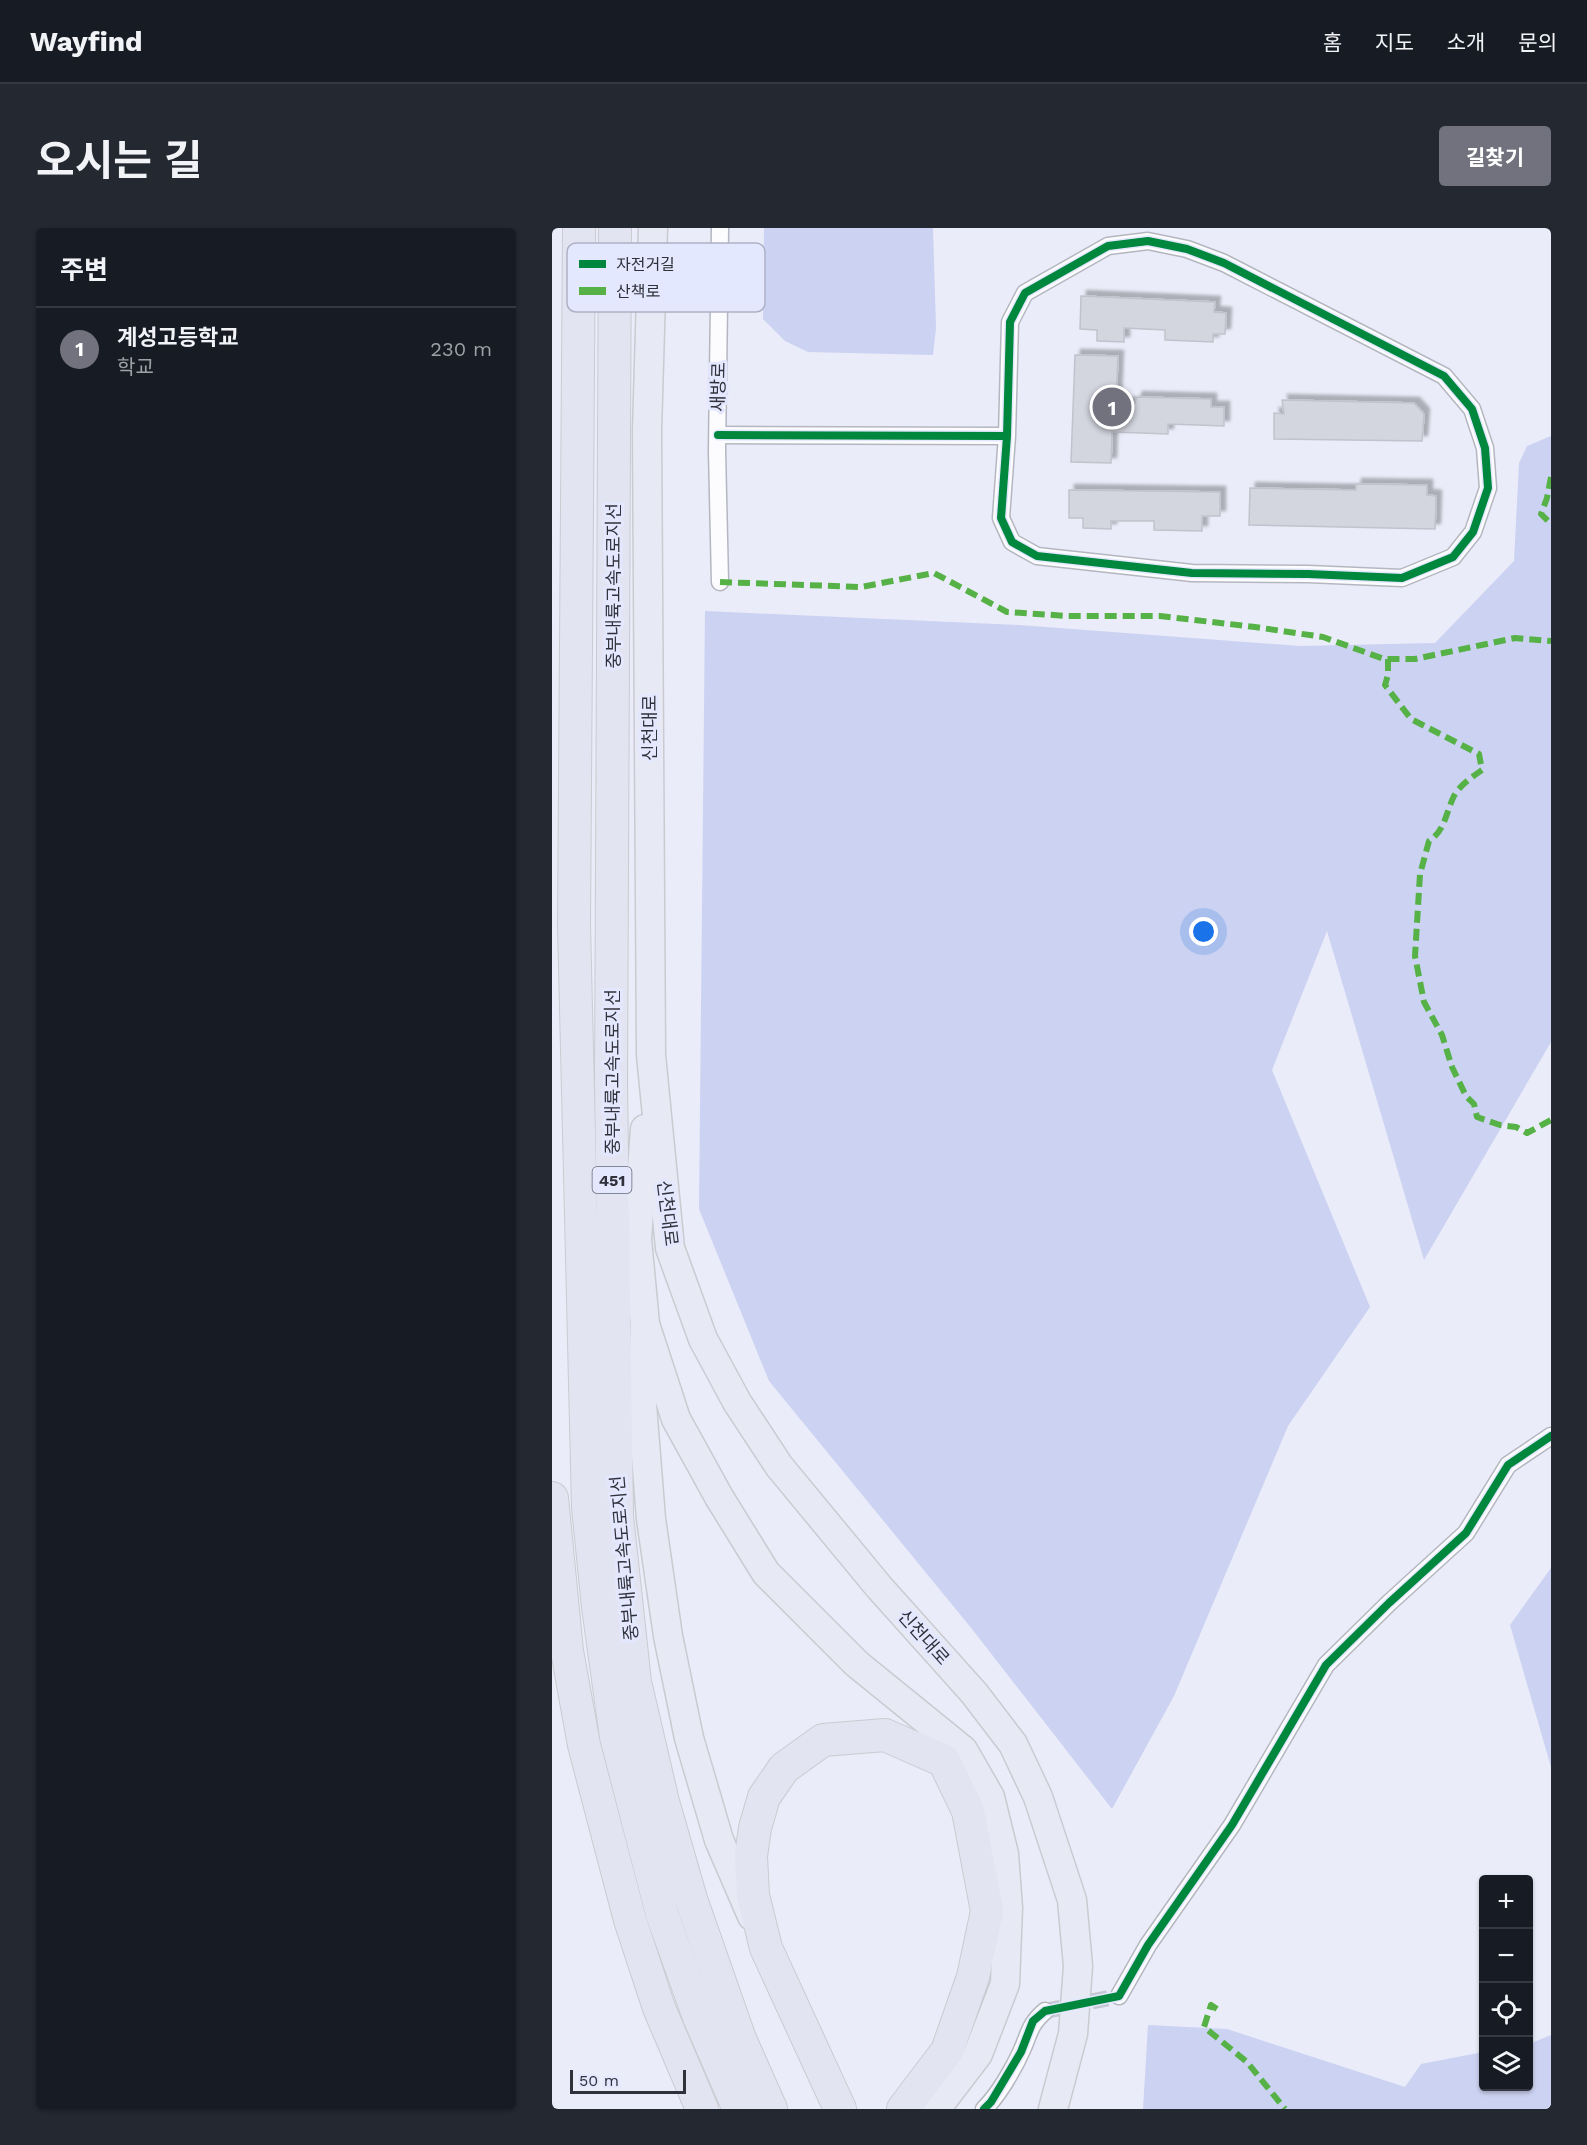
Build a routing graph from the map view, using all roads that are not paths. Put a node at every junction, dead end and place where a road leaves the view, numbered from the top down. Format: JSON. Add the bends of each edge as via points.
{"nodes":[{"id":1,"x":579,"y":228,"type":"edge"},
{"id":2,"x":615,"y":228,"type":"edge"},
{"id":3,"x":653,"y":228,"type":"edge"},
{"id":4,"x":720,"y":228,"type":"edge"},
{"id":5,"x":579,"y":243,"type":"edge"},
{"id":6,"x":615,"y":243,"type":"edge"},
{"id":7,"x":653,"y":243,"type":"edge"},
{"id":8,"x":720,"y":243,"type":"edge"},
{"id":9,"x":578,"y":312,"type":"edge"},
{"id":10,"x":615,"y":312,"type":"edge"},
{"id":11,"x":651,"y":312,"type":"edge"},
{"id":12,"x":719,"y":312,"type":"edge"},
{"id":13,"x":718,"y":435,"type":"junction"},
{"id":14,"x":1007,"y":436,"type":"junction"},
{"id":15,"x":720,"y":582,"type":"dead end"},
{"id":16,"x":651,"y":1056,"type":"junction"},
{"id":17,"x":645,"y":1324,"type":"junction"},
{"id":18,"x":1551,"y":1436,"type":"edge"},
{"id":19,"x":552,"y":1498,"type":"edge"},
{"id":20,"x":766,"y":1948,"type":"junction"},
{"id":21,"x":1119,"y":1996,"type":"dead end"},
{"id":22,"x":1045,"y":2011,"type":"tunnel mouth"},
{"id":23,"x":702,"y":2109,"type":"edge"},
{"id":24,"x":739,"y":2109,"type":"edge"},
{"id":25,"x":771,"y":2109,"type":"edge"},
{"id":26,"x":840,"y":2109,"type":"edge"},
{"id":27,"x":903,"y":2109,"type":"edge"},
{"id":28,"x":936,"y":2109,"type":"edge"},
{"id":29,"x":984,"y":2109,"type":"edge"},
{"id":30,"x":1053,"y":2109,"type":"edge"}],
"edges":[{"from":1,"to":5,"type":"highway","name":"중부내륙고속도로지선","number":"451"},
{"from":2,"to":6,"type":"highway","name":"중부내륙고속도로지선","number":"451"},
{"from":3,"to":7,"type":"highway","name":"신천대로"},
{"from":4,"to":8,"type":"street","name":"새방로"},
{"from":9,"to":24,"type":"highway","name":"중부내륙고속도로지선","number":"451","via":[[574,925],[588,1507],[616,1737],[662,1914],[699,2017]]},
{"from":10,"to":25,"type":"highway","name":"중부내륙고속도로지선","number":"451","via":[[611,1082],[617,1516],[635,1682],[663,1802],[691,1899],[736,2029]]},
{"from":11,"to":16,"type":"highway","name":"신천대로","via":[[647,431]]},
{"from":12,"to":13,"type":"street","name":"새방로"},
{"from":13,"to":14,"type":"street"},
{"from":13,"to":15,"type":"street","name":"새방로"},
{"from":14,"to":14,"type":"street","via":[[1010,322],[1025,293],[1108,246],[1148,241],[1187,249],[1224,263],[1444,376],[1472,409],[1485,448],[1488,488],[1473,532],[1453,557],[1402,578],[1192,573],[1036,556],[1012,542],[1001,518]]},
{"from":16,"to":17,"type":"highway","via":[[636,1239]]},
{"from":16,"to":30,"type":"highway","name":"신천대로","via":[[670,1248],[703,1339],[736,1402],[779,1466],[974,1693],[1013,1744],[1038,1797],[1072,1900],[1078,1966],[1074,2034]]},
{"from":17,"to":20,"type":"highway","via":[[642,1405],[651,1519],[668,1636],[689,1738],[719,1840]]},
{"from":17,"to":28,"type":"highway","via":[[676,1419],[718,1497],[766,1573],[857,1664],[963,1750],[990,1797],[1004,1854],[1008,1908],[1005,1984],[978,2054]]},
{"from":18,"to":21,"type":"street","via":[[1508,1465],[1466,1533],[1326,1665],[1232,1825],[1148,1945]]},
{"from":19,"to":23,"type":"highway","via":[[567,1651],[584,1745],[630,1920],[659,2008]]},
{"from":20,"to":26,"type":"highway"},
{"from":20,"to":27,"type":"highway","via":[[753,1895],[751,1856],[754,1828],[764,1797],[784,1768],[823,1740],[885,1735],[944,1761],[968,1811],[987,1911],[973,1977],[947,2051]]},
{"from":22,"to":29,"type":"street","via":[[1033,2021],[1021,2052]]}]}
